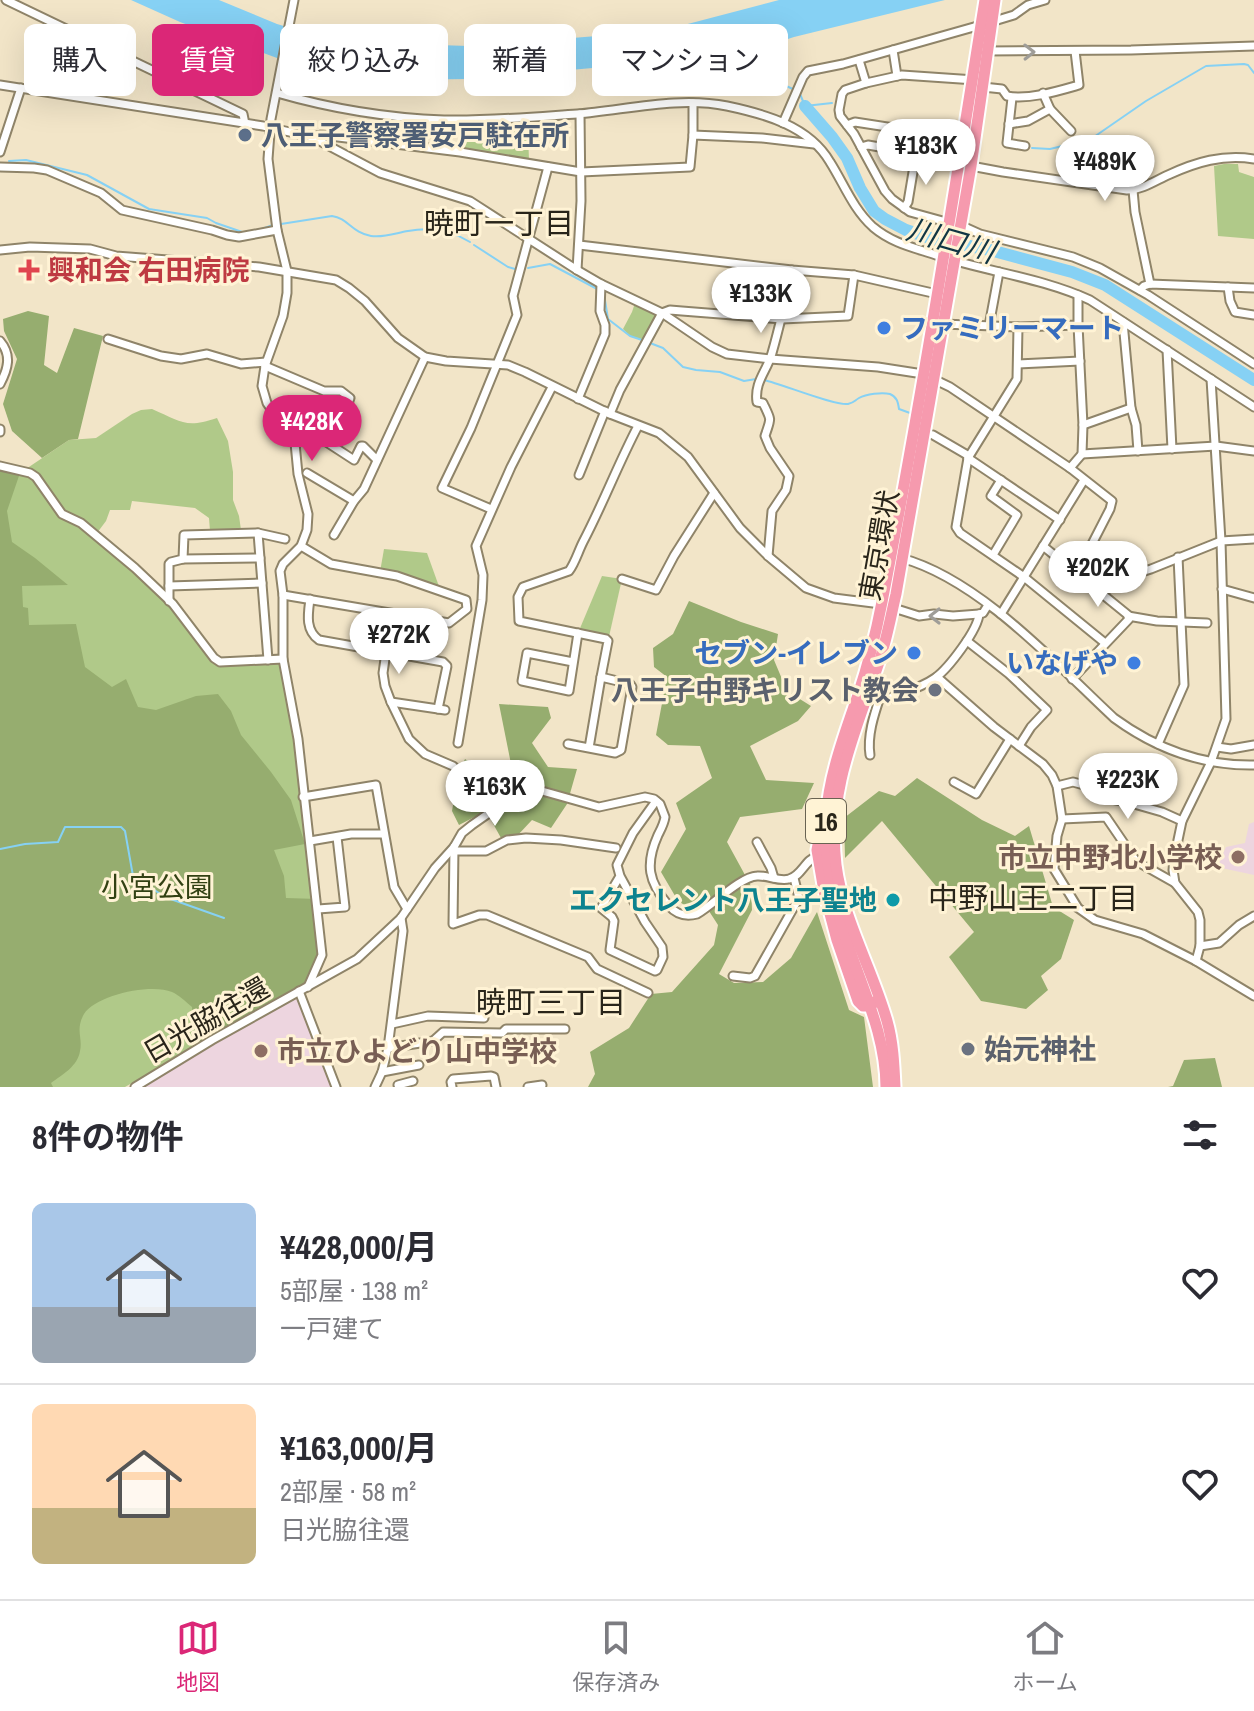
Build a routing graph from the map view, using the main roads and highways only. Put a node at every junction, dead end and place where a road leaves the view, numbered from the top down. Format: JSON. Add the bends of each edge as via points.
{"nodes":[{"id":1,"x":985,"y":0,"type":"edge"},
{"id":2,"x":995,"y":0,"type":"edge"},
{"id":3,"x":987,"y":19,"type":"junction"},
{"id":4,"x":978,"y":84,"type":"junction"},
{"id":5,"x":949,"y":257,"type":"junction"},
{"id":6,"x":928,"y":376,"type":"junction"},
{"id":7,"x":887,"y":606,"type":"junction"},
{"id":8,"x":826,"y":817,"type":"junction"},
{"id":9,"x":872,"y":999,"type":"junction"},
{"id":10,"x":886,"y":1087,"type":"edge"},
{"id":11,"x":895,"y":1087,"type":"edge"}],
"edges":[{"from":1,"to":3,"type":"highway","name":"東京環状","number":"16"},
{"from":2,"to":3,"type":"highway","name":"東京環状","number":"16"},
{"from":3,"to":4,"type":"highway","name":"東京環状","number":"16"},
{"from":3,"to":4,"type":"highway","name":"東京環状","number":"16","via":[[987,51]]},
{"from":4,"to":5,"type":"highway","name":"東京環状","number":"16"},
{"from":5,"to":6,"type":"highway","name":"東京環状","number":"16","via":[[943,324]]},
{"from":5,"to":6,"type":"highway","name":"東京環状","number":"16","via":[[937,294]]},
{"from":6,"to":7,"type":"highway","name":"東京環状","number":"16"},
{"from":7,"to":8,"type":"highway","name":"東京環状","number":"16","via":[[836,760]]},
{"from":7,"to":9,"type":"highway","name":"東京環状","number":"16","via":[[884,645],[853,734],[835,809],[837,872]]},
{"from":8,"to":9,"type":"highway","name":"東京環状","number":"16","via":[[832,890]]},
{"from":8,"to":9,"type":"highway","via":[[817,843],[828,907],[860,1003],[865,1006]]},
{"from":9,"to":10,"type":"highway","name":"東京環状","number":"16"},
{"from":9,"to":11,"type":"highway","name":"東京環状","number":"16","via":[[890,1034]]}]}
